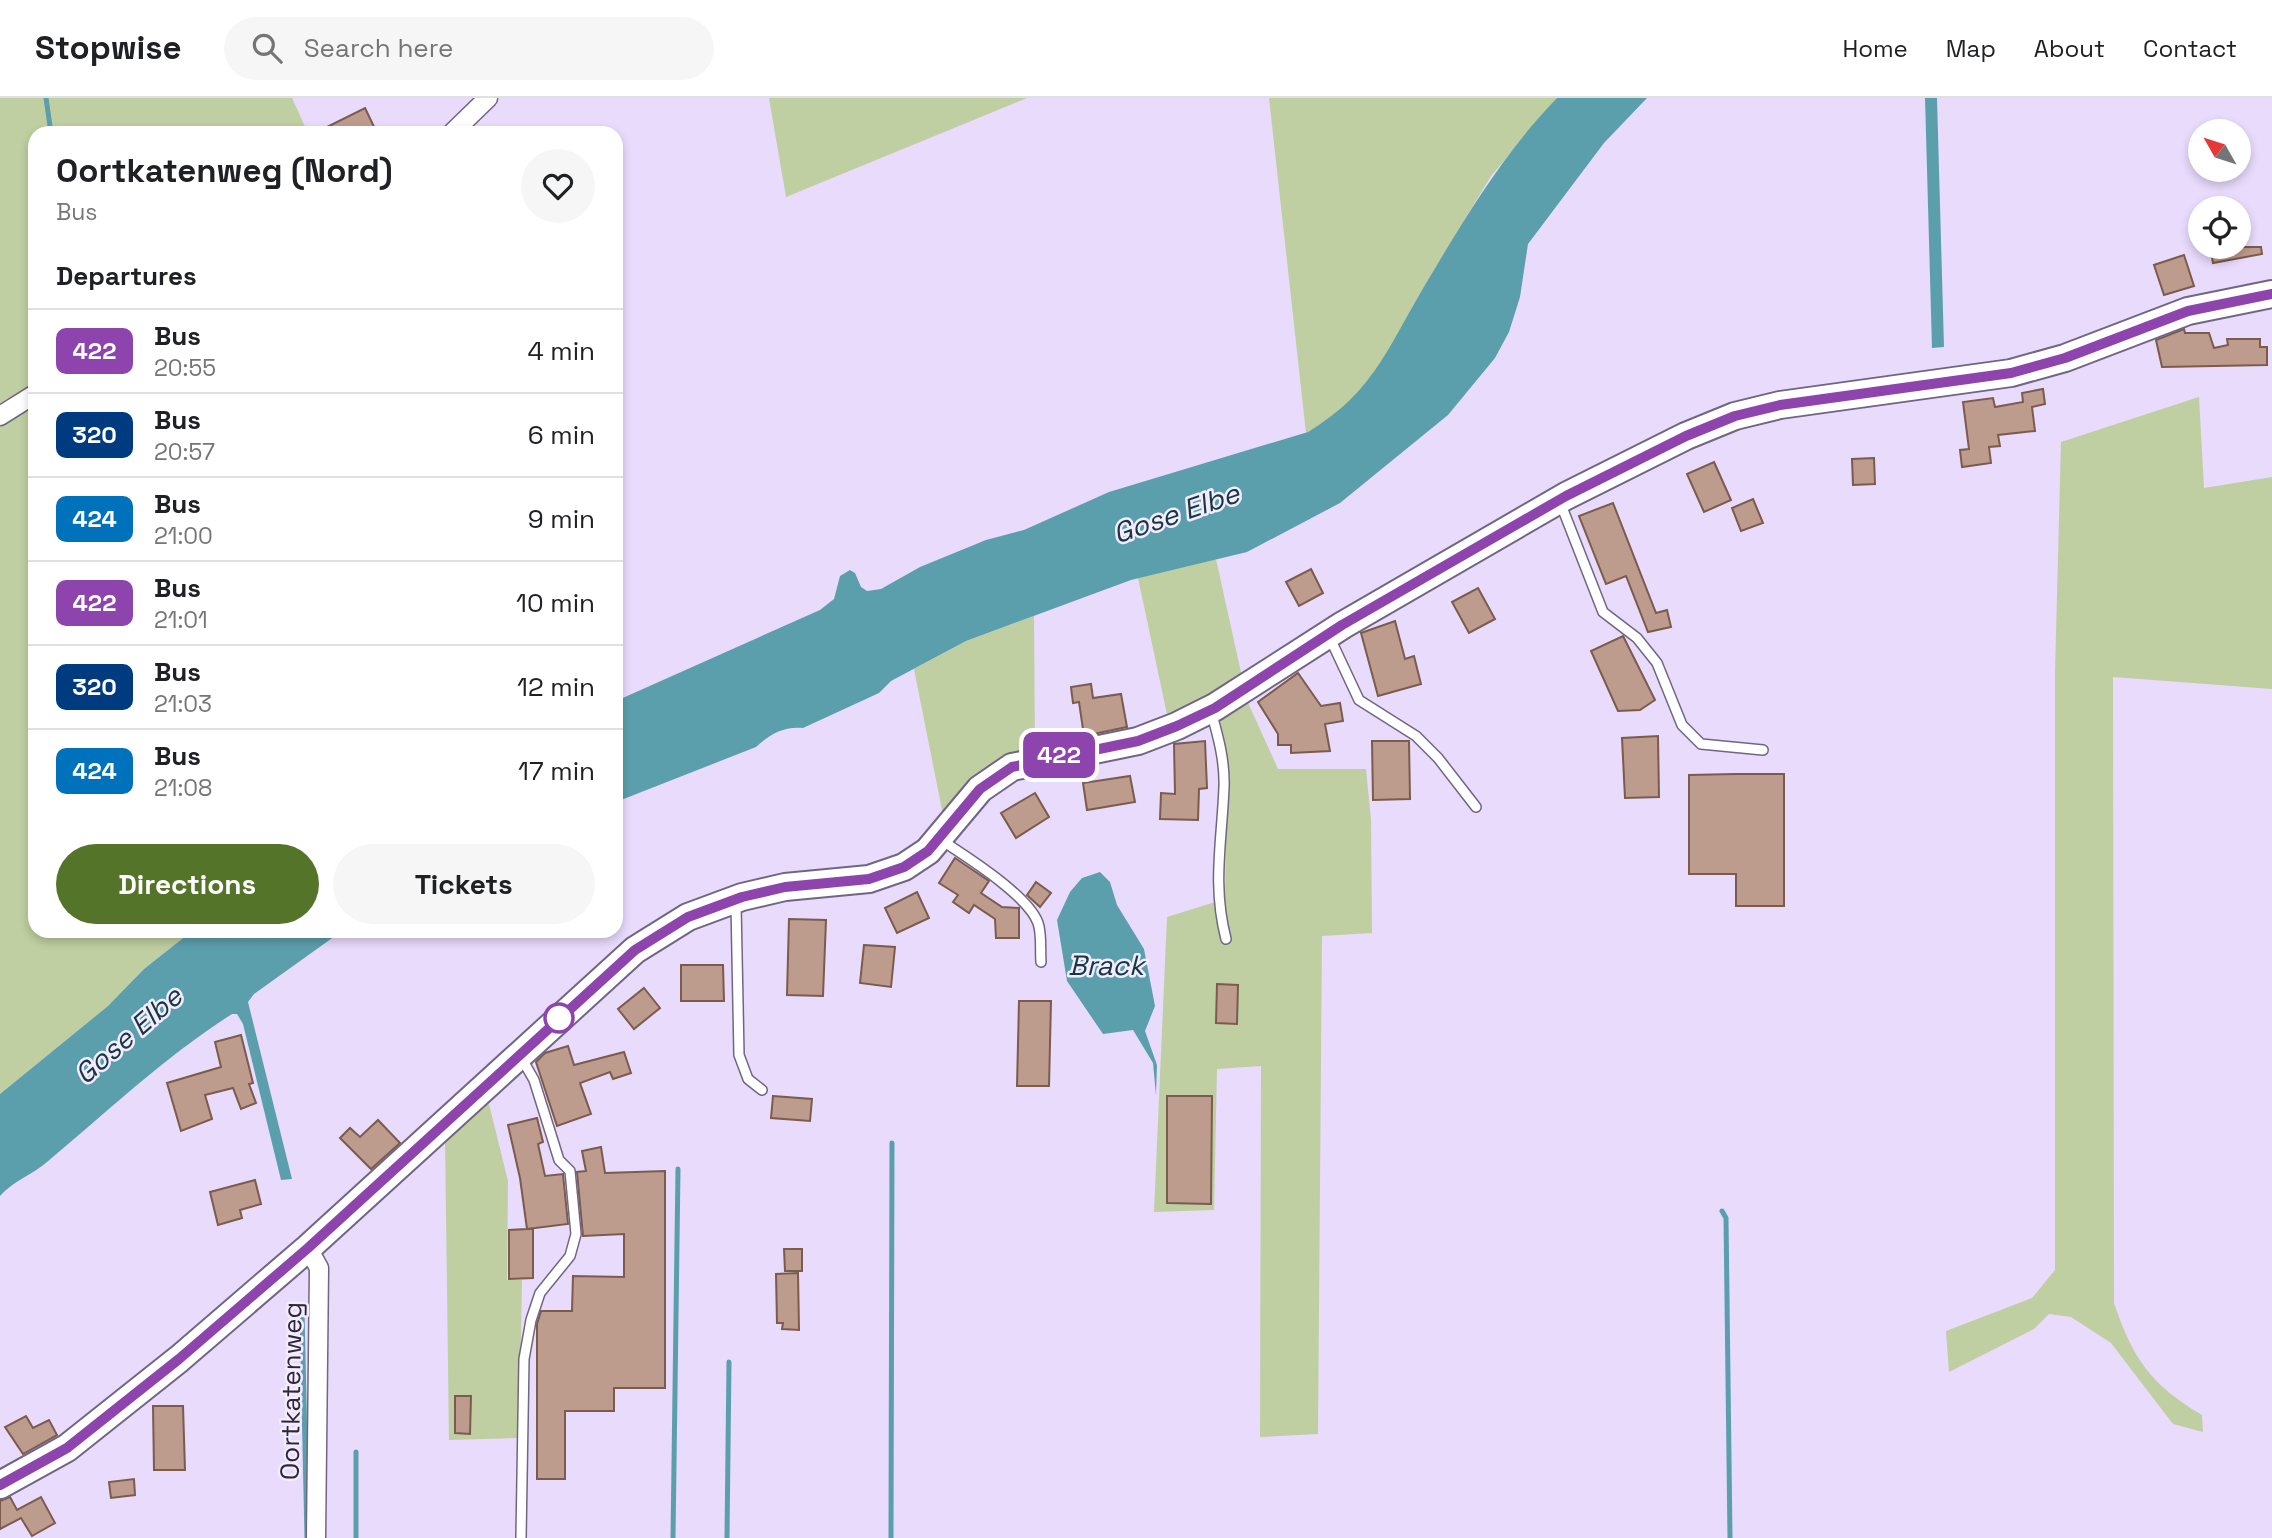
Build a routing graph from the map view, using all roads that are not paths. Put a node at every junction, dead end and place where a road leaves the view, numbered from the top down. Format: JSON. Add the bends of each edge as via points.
{"nodes":[{"id":1,"x":488,"y":98,"type":"edge"},
{"id":2,"x":459,"y":126,"type":"edge"},
{"id":3,"x":2272,"y":293,"type":"edge"},
{"id":4,"x":28,"y":398,"type":"edge"},
{"id":5,"x":0,"y":416,"type":"edge"},
{"id":6,"x":1560,"y":500,"type":"junction"},
{"id":7,"x":1328,"y":634,"type":"junction"},
{"id":8,"x":1210,"y":709,"type":"junction"},
{"id":9,"x":1763,"y":750,"type":"dead end"},
{"id":10,"x":1476,"y":807,"type":"dead end"},
{"id":11,"x":939,"y":839,"type":"junction"},
{"id":12,"x":736,"y":899,"type":"junction"},
{"id":13,"x":1226,"y":939,"type":"dead end"},
{"id":14,"x":1041,"y":962,"type":"dead end"},
{"id":15,"x":520,"y":1054,"type":"junction"},
{"id":16,"x":762,"y":1090,"type":"dead end"},
{"id":17,"x":308,"y":1248,"type":"junction"},
{"id":18,"x":0,"y":1485,"type":"edge"},
{"id":19,"x":316,"y":1538,"type":"edge"},
{"id":20,"x":521,"y":1538,"type":"edge"}],
"edges":[{"from":1,"to":2,"type":"street"},
{"from":3,"to":6,"type":"street","via":[[2188,311],[2065,358],[2011,373],[1780,405],[1735,416]]},
{"from":4,"to":5,"type":"street"},
{"from":6,"to":7,"type":"street"},
{"from":6,"to":9,"type":"lane","via":[[1603,612],[1637,638],[1657,663],[1682,725],[1701,744]]},
{"from":7,"to":8,"type":"street"},
{"from":7,"to":10,"type":"lane","via":[[1359,700],[1416,736]]},
{"from":8,"to":11,"type":"street","via":[[1138,741],[1012,767],[980,789]]},
{"from":8,"to":13,"type":"lane","via":[[1220,742],[1224,784],[1217,899]]},
{"from":11,"to":12,"type":"street","via":[[904,867],[869,879],[785,887]]},
{"from":11,"to":14,"type":"lane","via":[[988,871],[1024,905],[1038,922]]},
{"from":12,"to":15,"type":"street","via":[[688,917],[635,950]]},
{"from":12,"to":16,"type":"lane","via":[[739,1055],[748,1079]]},
{"from":15,"to":17,"type":"street"},
{"from":15,"to":20,"type":"lane","via":[[534,1080],[559,1160],[570,1171],[576,1234],[570,1256],[540,1293],[531,1320],[524,1359]]},
{"from":17,"to":18,"type":"street","via":[[67,1448]]},
{"from":17,"to":19,"type":"street","name":"Oortkatenweg","via":[[319,1268]]}]}
